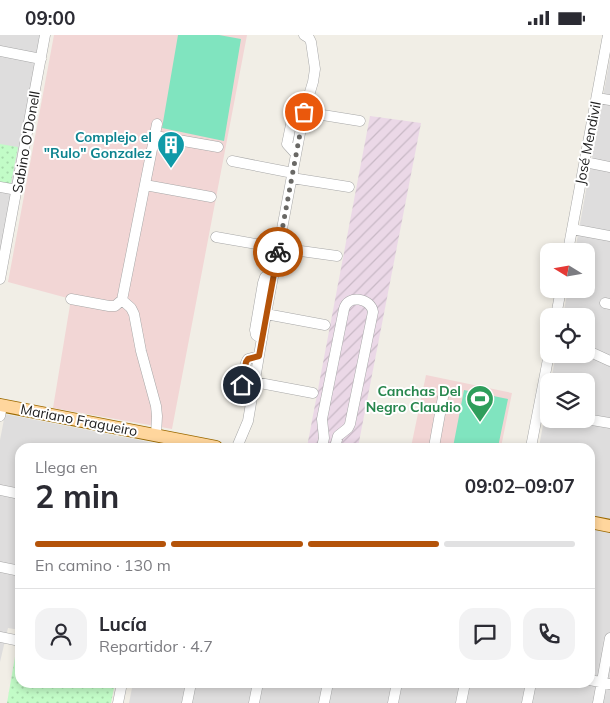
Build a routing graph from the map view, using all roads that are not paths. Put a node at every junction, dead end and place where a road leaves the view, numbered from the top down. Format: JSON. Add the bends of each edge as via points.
{"nodes":[{"id":1,"x":45,"y":35,"type":"edge"},
{"id":2,"x":304,"y":35,"type":"edge"},
{"id":3,"x":609,"y":37,"type":"edge"},
{"id":4,"x":0,"y":51,"type":"edge"},
{"id":5,"x":41,"y":59,"type":"junction"},
{"id":6,"x":597,"y":98,"type":"junction"},
{"id":7,"x":610,"y":100,"type":"edge"},
{"id":8,"x":304,"y":112,"type":"junction"},
{"id":9,"x":360,"y":121,"type":"dead end"},
{"id":10,"x":157,"y":124,"type":"dead end"},
{"id":11,"x":155,"y":135,"type":"junction"},
{"id":12,"x":218,"y":147,"type":"dead end"},
{"id":13,"x":232,"y":161,"type":"dead end"},
{"id":14,"x":585,"y":162,"type":"junction"},
{"id":15,"x":610,"y":167,"type":"edge"},
{"id":16,"x":293,"y":176,"type":"junction"},
{"id":17,"x":145,"y":185,"type":"junction"},
{"id":18,"x":0,"y":187,"type":"edge"},
{"id":19,"x":349,"y":187,"type":"dead end"},
{"id":20,"x":17,"y":190,"type":"junction"},
{"id":21,"x":211,"y":197,"type":"dead end"},
{"id":22,"x":572,"y":229,"type":"junction"},
{"id":23,"x":610,"y":236,"type":"edge"},
{"id":24,"x":216,"y":237,"type":"dead end"},
{"id":25,"x":3,"y":243,"type":"edge"},
{"id":26,"x":569,"y":243,"type":"edge"},
{"id":27,"x":279,"y":248,"type":"junction"},
{"id":28,"x":337,"y":256,"type":"dead end"},
{"id":29,"x":274,"y":272,"type":"junction"},
{"id":30,"x":0,"y":279,"type":"edge"},
{"id":31,"x":71,"y":299,"type":"dead end"},
{"id":32,"x":122,"y":300,"type":"junction"},
{"id":33,"x":266,"y":314,"type":"junction"},
{"id":34,"x":325,"y":325,"type":"dead end"},
{"id":35,"x":262,"y":339,"type":"junction"},
{"id":36,"x":595,"y":355,"type":"edge"},
{"id":37,"x":259,"y":356,"type":"junction"},
{"id":38,"x":610,"y":361,"type":"edge"},
{"id":39,"x":254,"y":382,"type":"junction"},
{"id":40,"x":313,"y":393,"type":"dead end"},
{"id":41,"x":253,"y":394,"type":"junction"},
{"id":42,"x":443,"y":397,"type":"dead end"},
{"id":43,"x":1,"y":409,"type":"edge"},
{"id":44,"x":540,"y":420,"type":"edge"},
{"id":45,"x":595,"y":420,"type":"edge"},
{"id":46,"x":610,"y":421,"type":"edge"},
{"id":47,"x":324,"y":433,"type":"junction"},
{"id":48,"x":156,"y":435,"type":"junction"},
{"id":49,"x":338,"y":437,"type":"junction"},
{"id":50,"x":169,"y":443,"type":"edge"},
{"id":51,"x":239,"y":443,"type":"edge"},
{"id":52,"x":323,"y":443,"type":"edge"},
{"id":53,"x":336,"y":443,"type":"edge"},
{"id":54,"x":435,"y":443,"type":"edge"},
{"id":55,"x":532,"y":443,"type":"edge"},
{"id":56,"x":0,"y":490,"type":"edge"},
{"id":57,"x":15,"y":492,"type":"edge"},
{"id":58,"x":595,"y":523,"type":"edge"},
{"id":59,"x":610,"y":526,"type":"edge"},
{"id":60,"x":0,"y":567,"type":"edge"},
{"id":61,"x":15,"y":570,"type":"edge"},
{"id":62,"x":0,"y":637,"type":"edge"},
{"id":63,"x":610,"y":638,"type":"edge"},
{"id":64,"x":15,"y":640,"type":"edge"},
{"id":65,"x":606,"y":683,"type":"edge"},
{"id":66,"x":121,"y":688,"type":"edge"},
{"id":67,"x":190,"y":688,"type":"edge"},
{"id":68,"x":257,"y":688,"type":"edge"},
{"id":69,"x":327,"y":688,"type":"edge"},
{"id":70,"x":396,"y":688,"type":"edge"},
{"id":71,"x":464,"y":688,"type":"edge"},
{"id":72,"x":530,"y":688,"type":"edge"},
{"id":73,"x":118,"y":703,"type":"edge"},
{"id":74,"x":187,"y":703,"type":"edge"},
{"id":75,"x":254,"y":703,"type":"edge"},
{"id":76,"x":324,"y":703,"type":"edge"},
{"id":77,"x":393,"y":703,"type":"edge"},
{"id":78,"x":461,"y":703,"type":"edge"},
{"id":79,"x":527,"y":703,"type":"edge"},
{"id":80,"x":598,"y":703,"type":"edge"}],
"edges":[{"from":1,"to":5,"type":"street","name":"Sabino O'Donell"},
{"from":2,"to":8,"type":"street","via":[[311,41],[316,69]]},
{"from":3,"to":6,"type":"street","name":"José Mendivil"},
{"from":4,"to":5,"type":"street"},
{"from":5,"to":20,"type":"street","name":"Sabino O'Donell"},
{"from":6,"to":7,"type":"street"},
{"from":6,"to":14,"type":"street","name":"José Mendivil"},
{"from":8,"to":9,"type":"street"},
{"from":8,"to":16,"type":"street"},
{"from":10,"to":11,"type":"street"},
{"from":11,"to":12,"type":"street"},
{"from":11,"to":17,"type":"street"},
{"from":13,"to":16,"type":"street"},
{"from":14,"to":15,"type":"street"},
{"from":14,"to":22,"type":"street","name":"José Mendivil"},
{"from":16,"to":19,"type":"street"},
{"from":16,"to":27,"type":"street"},
{"from":17,"to":21,"type":"street"},
{"from":17,"to":32,"type":"street"},
{"from":18,"to":20,"type":"street"},
{"from":20,"to":25,"type":"street","name":"Sabino O'Donell"},
{"from":22,"to":23,"type":"street"},
{"from":22,"to":26,"type":"street","name":"José Mendivil"},
{"from":24,"to":27,"type":"street"},
{"from":25,"to":30,"type":"street","name":"Sabino O'Donell"},
{"from":27,"to":28,"type":"street"},
{"from":27,"to":29,"type":"street"},
{"from":29,"to":33,"type":"street"},
{"from":29,"to":35,"type":"street","via":[[265,277],[263,283],[255,330]]},
{"from":31,"to":32,"type":"street","via":[[109,306]]},
{"from":32,"to":48,"type":"street","via":[[134,314],[156,406]]},
{"from":33,"to":34,"type":"street"},
{"from":33,"to":35,"type":"street"},
{"from":35,"to":37,"type":"street"},
{"from":36,"to":38,"type":"street"},
{"from":37,"to":39,"type":"street"},
{"from":37,"to":41,"type":"street","via":[[248,359],[242,380],[244,388]]},
{"from":39,"to":40,"type":"street"},
{"from":39,"to":41,"type":"street"},
{"from":41,"to":51,"type":"street","via":[[248,421]]},
{"from":42,"to":54,"type":"street"},
{"from":43,"to":48,"type":"main road","name":"Mariano Fragueiro"},
{"from":44,"to":55,"type":"street"},
{"from":45,"to":46,"type":"street"},
{"from":47,"to":49,"type":"street"},
{"from":47,"to":49,"type":"street","via":[[322,419],[345,305],[352,300],[365,301],[373,312],[350,424]]},
{"from":47,"to":52,"type":"street"},
{"from":48,"to":50,"type":"main road","name":"Mariano Fragueiro"},
{"from":49,"to":53,"type":"street"},
{"from":56,"to":57,"type":"street"},
{"from":58,"to":59,"type":"main road"},
{"from":60,"to":61,"type":"street"},
{"from":62,"to":64,"type":"street"},
{"from":63,"to":65,"type":"street"},
{"from":65,"to":80,"type":"street"},
{"from":66,"to":73,"type":"street"},
{"from":67,"to":74,"type":"street"},
{"from":68,"to":75,"type":"street"},
{"from":69,"to":76,"type":"street"},
{"from":70,"to":77,"type":"street"},
{"from":71,"to":78,"type":"street"},
{"from":72,"to":79,"type":"street"}]}
